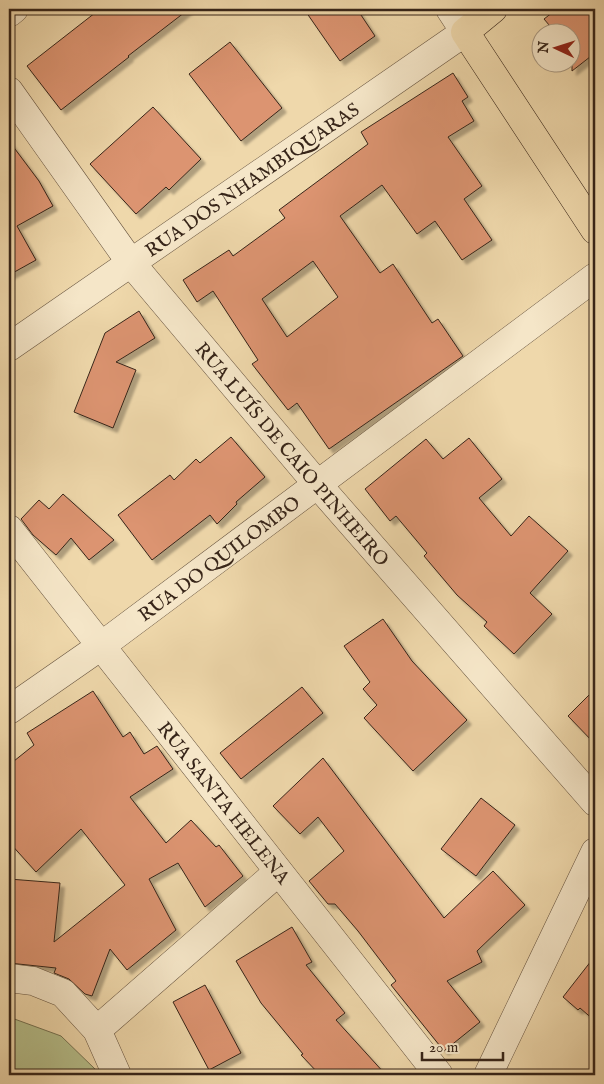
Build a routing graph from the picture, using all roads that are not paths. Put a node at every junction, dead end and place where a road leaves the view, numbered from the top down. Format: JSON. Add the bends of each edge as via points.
{"nodes":[{"id":1,"x":14,"y":9,"type":"edge"},
{"id":2,"x":450,"y":9,"type":"edge"},
{"id":3,"x":493,"y":9,"type":"edge"},
{"id":4,"x":9,"y":13,"type":"edge"},
{"id":5,"x":465,"y":32,"type":"junction"},
{"id":6,"x":9,"y":92,"type":"edge"},
{"id":7,"x":595,"y":230,"type":"edge"},
{"id":8,"x":131,"y":263,"type":"junction"},
{"id":9,"x":595,"y":277,"type":"edge"},
{"id":10,"x":9,"y":347,"type":"edge"},
{"id":11,"x":318,"y":484,"type":"junction"},
{"id":12,"x":9,"y":529,"type":"edge"},
{"id":13,"x":101,"y":646,"type":"junction"},
{"id":14,"x":9,"y":710,"type":"edge"},
{"id":15,"x":595,"y":802,"type":"edge"},
{"id":16,"x":595,"y":852,"type":"edge"},
{"id":17,"x":278,"y":872,"type":"junction"},
{"id":18,"x":9,"y":978,"type":"edge"},
{"id":19,"x":97,"y":1030,"type":"junction"},
{"id":20,"x":117,"y":1075,"type":"edge"},
{"id":21,"x":439,"y":1075,"type":"edge"},
{"id":22,"x":488,"y":1075,"type":"edge"}],
"edges":[{"from":1,"to":4,"type":"street"},
{"from":2,"to":5,"type":"street"},
{"from":3,"to":5,"type":"main road","name":"RUA DOS NHAMBIQUARAS"},
{"from":5,"to":7,"type":"main road"},
{"from":5,"to":8,"type":"street","name":"RUA DOS NHAMBIQUARAS"},
{"from":6,"to":8,"type":"street","name":"RUA LUÍS DE CAIO PINHEIRO"},
{"from":8,"to":10,"type":"street","name":"RUA DOS NHAMBIQUARAS"},
{"from":8,"to":11,"type":"street","name":"RUA LUÍS DE CAIO PINHEIRO"},
{"from":9,"to":11,"type":"street","name":"RUA DO QUILOMBO"},
{"from":11,"to":13,"type":"street","name":"RUA DO QUILOMBO"},
{"from":11,"to":15,"type":"street","name":"RUA LUÍS DE CAIO PINHEIRO"},
{"from":12,"to":13,"type":"street","name":"RUA SANTA HELENA"},
{"from":13,"to":14,"type":"street","name":"RUA DO QUILOMBO"},
{"from":13,"to":17,"type":"street","name":"RUA SANTA HELENA"},
{"from":16,"to":22,"type":"street"},
{"from":17,"to":19,"type":"street"},
{"from":17,"to":21,"type":"street","name":"RUA SANTA HELENA"},
{"from":18,"to":19,"type":"street","via":[[33,981],[63,993]]},
{"from":19,"to":20,"type":"street"}]}
